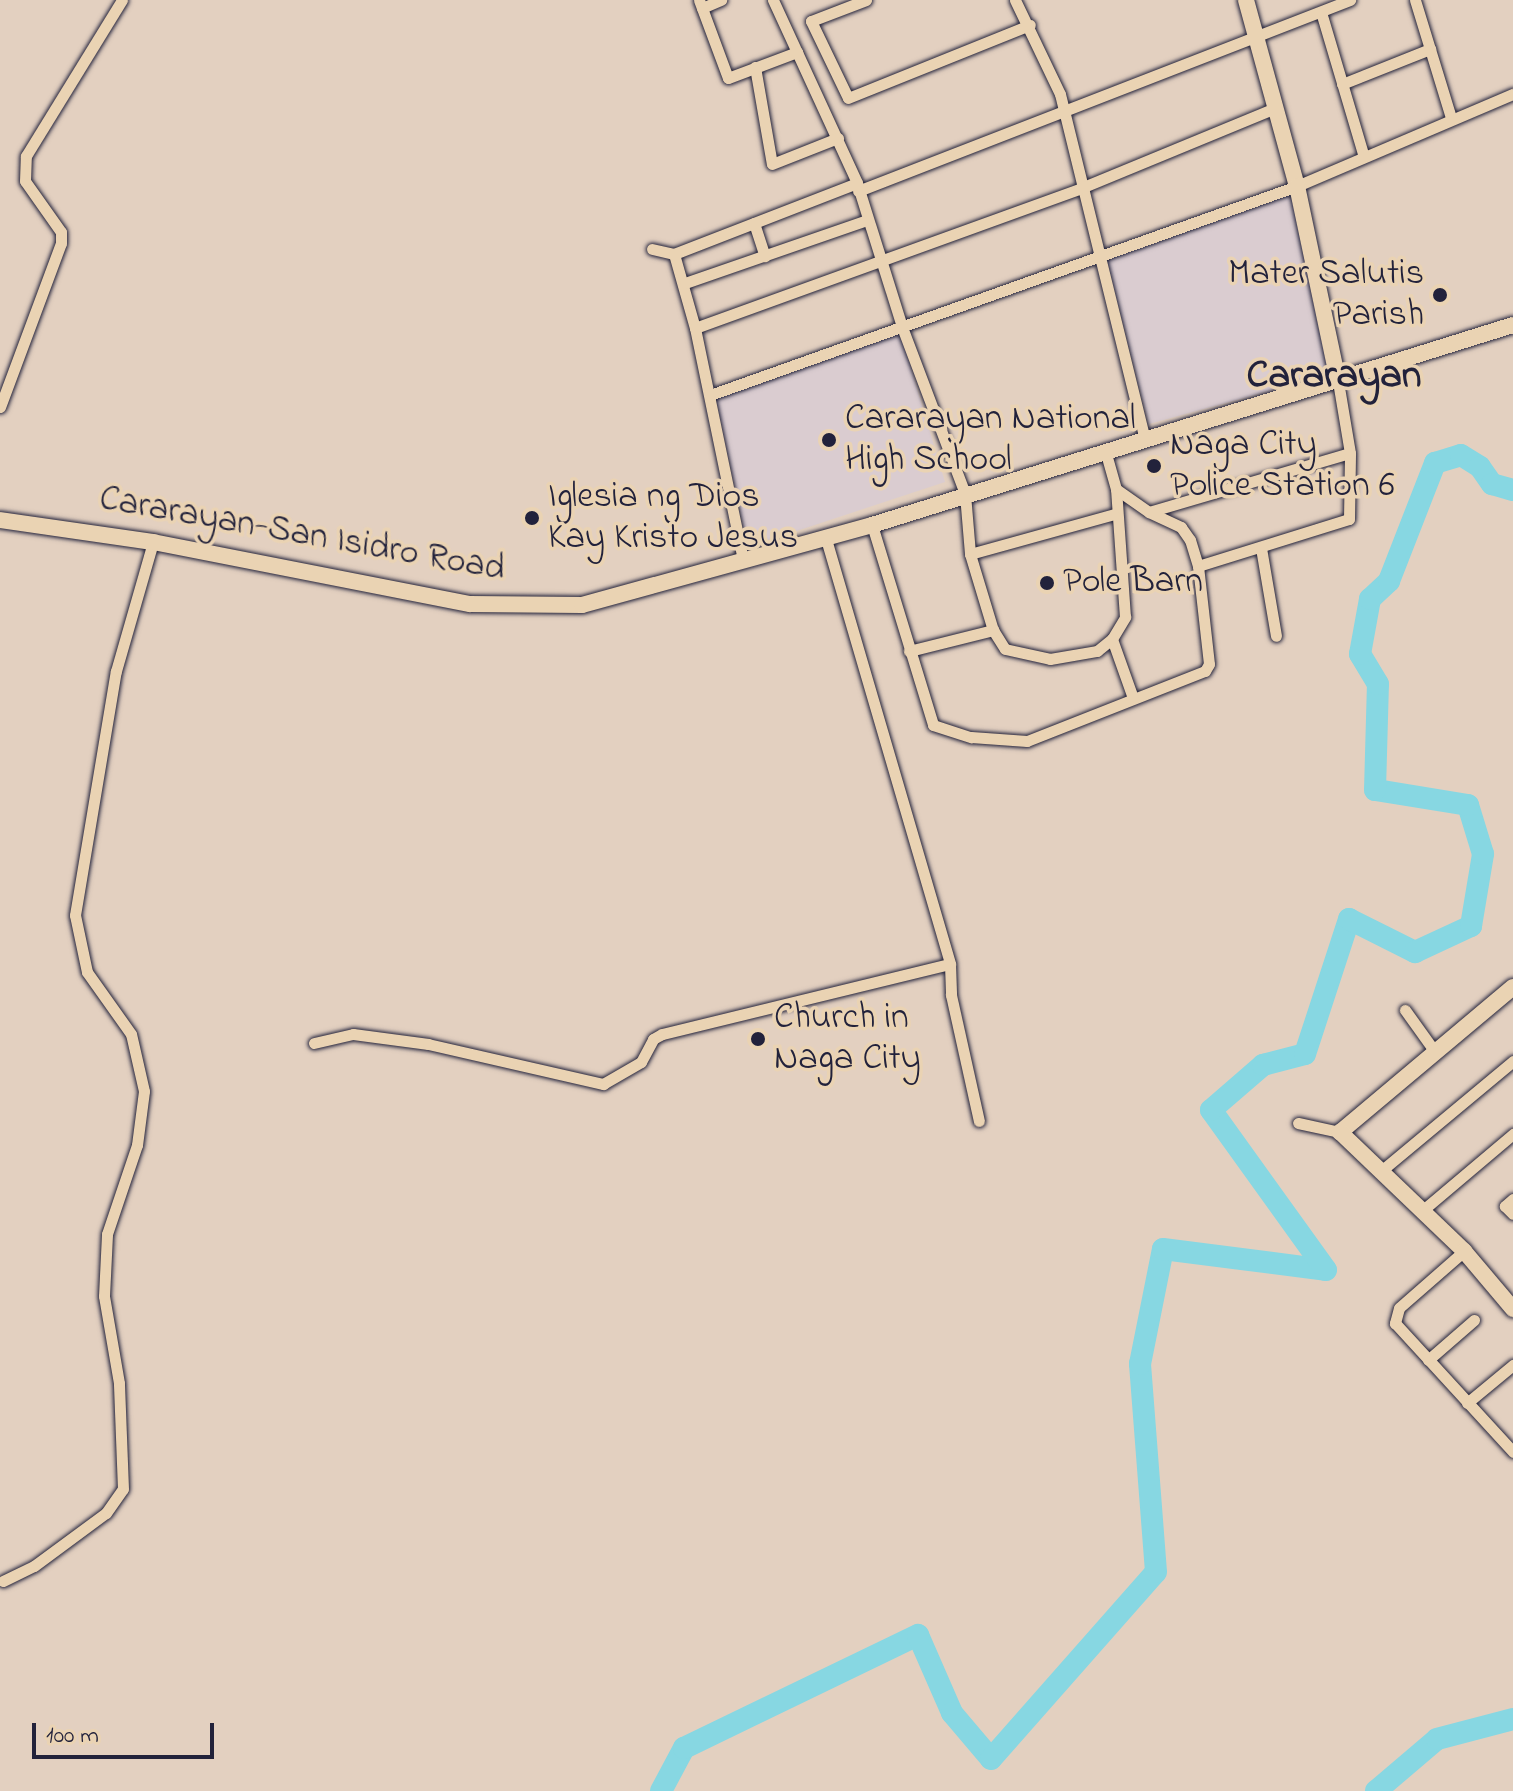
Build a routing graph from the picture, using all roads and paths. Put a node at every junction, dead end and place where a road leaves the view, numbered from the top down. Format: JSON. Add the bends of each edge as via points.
{"nodes":[{"id":1,"x":122,"y":0,"type":"edge"},
{"id":2,"x":721,"y":0,"type":"edge"},
{"id":3,"x":773,"y":0,"type":"edge"},
{"id":4,"x":866,"y":0,"type":"edge"},
{"id":5,"x":1015,"y":0,"type":"edge"},
{"id":6,"x":1246,"y":0,"type":"edge"},
{"id":7,"x":1350,"y":0,"type":"edge"},
{"id":8,"x":1415,"y":0,"type":"edge"},
{"id":9,"x":701,"y":4,"type":"edge"},
{"id":10,"x":1321,"y":12,"type":"junction"},
{"id":11,"x":1030,"y":25,"type":"junction"},
{"id":12,"x":1257,"y":37,"type":"junction"},
{"id":13,"x":1430,"y":49,"type":"junction"},
{"id":14,"x":797,"y":52,"type":"junction"},
{"id":15,"x":755,"y":67,"type":"junction"},
{"id":16,"x":1342,"y":84,"type":"junction"},
{"id":17,"x":1513,"y":94,"type":"edge"},
{"id":18,"x":1275,"y":108,"type":"junction"},
{"id":19,"x":1065,"y":115,"type":"junction"},
{"id":20,"x":1451,"y":118,"type":"junction"},
{"id":21,"x":838,"y":138,"type":"junction"},
{"id":22,"x":1364,"y":157,"type":"junction"},
{"id":23,"x":1297,"y":186,"type":"junction"},
{"id":24,"x":858,"y":187,"type":"junction"},
{"id":25,"x":1081,"y":188,"type":"junction"},
{"id":26,"x":867,"y":220,"type":"junction"},
{"id":27,"x":754,"y":223,"type":"junction"},
{"id":28,"x":652,"y":249,"type":"dead end"},
{"id":29,"x":674,"y":254,"type":"junction"},
{"id":30,"x":765,"y":256,"type":"junction"},
{"id":31,"x":1100,"y":256,"type":"junction"},
{"id":32,"x":880,"y":259,"type":"junction"},
{"id":33,"x":685,"y":283,"type":"junction"},
{"id":34,"x":1513,"y":325,"type":"edge"},
{"id":35,"x":902,"y":327,"type":"junction"},
{"id":36,"x":695,"y":328,"type":"junction"},
{"id":37,"x":1338,"y":381,"type":"junction"},
{"id":38,"x":710,"y":395,"type":"junction"},
{"id":39,"x":0,"y":407,"type":"edge"},
{"id":40,"x":1144,"y":437,"type":"junction"},
{"id":41,"x":1105,"y":450,"type":"junction"},
{"id":42,"x":1350,"y":453,"type":"junction"},
{"id":43,"x":1116,"y":489,"type":"junction"},
{"id":44,"x":965,"y":494,"type":"junction"},
{"id":45,"x":1149,"y":512,"type":"junction"},
{"id":46,"x":1114,"y":514,"type":"junction"},
{"id":47,"x":0,"y":520,"type":"edge"},
{"id":48,"x":872,"y":525,"type":"junction"},
{"id":49,"x":826,"y":539,"type":"junction"},
{"id":50,"x":153,"y":542,"type":"junction"},
{"id":51,"x":1261,"y":548,"type":"junction"},
{"id":52,"x":970,"y":554,"type":"junction"},
{"id":53,"x":743,"y":560,"type":"junction"},
{"id":54,"x":1198,"y":566,"type":"junction"},
{"id":55,"x":993,"y":630,"type":"junction"},
{"id":56,"x":1276,"y":636,"type":"dead end"},
{"id":57,"x":1112,"y":639,"type":"junction"},
{"id":58,"x":909,"y":651,"type":"junction"},
{"id":59,"x":1133,"y":698,"type":"junction"},
{"id":60,"x":950,"y":964,"type":"junction"},
{"id":61,"x":1513,"y":987,"type":"edge"},
{"id":62,"x":1405,"y":1010,"type":"dead end"},
{"id":63,"x":314,"y":1043,"type":"dead end"},
{"id":64,"x":1433,"y":1049,"type":"junction"},
{"id":65,"x":1513,"y":1061,"type":"edge"},
{"id":66,"x":979,"y":1121,"type":"dead end"},
{"id":67,"x":1298,"y":1123,"type":"dead end"},
{"id":68,"x":1340,"y":1132,"type":"junction"},
{"id":69,"x":1513,"y":1134,"type":"edge"},
{"id":70,"x":1381,"y":1171,"type":"junction"},
{"id":71,"x":1513,"y":1199,"type":"edge"},
{"id":72,"x":1423,"y":1210,"type":"junction"},
{"id":73,"x":1513,"y":1214,"type":"edge"},
{"id":74,"x":1464,"y":1251,"type":"junction"},
{"id":75,"x":1513,"y":1309,"type":"edge"},
{"id":76,"x":1474,"y":1320,"type":"dead end"},
{"id":77,"x":1428,"y":1360,"type":"junction"},
{"id":78,"x":1513,"y":1365,"type":"edge"},
{"id":79,"x":1467,"y":1403,"type":"junction"},
{"id":80,"x":1513,"y":1452,"type":"edge"},
{"id":81,"x":3,"y":1581,"type":"dead end"}],
"edges":[{"from":1,"to":39,"type":"street","via":[[26,156],[25,181],[61,232],[61,243]]},
{"from":2,"to":9,"type":"street"},
{"from":3,"to":14,"type":"street"},
{"from":4,"to":11,"type":"street","via":[[811,21],[848,98]]},
{"from":5,"to":11,"type":"street"},
{"from":6,"to":12,"type":"main road"},
{"from":7,"to":10,"type":"street"},
{"from":8,"to":13,"type":"street"},
{"from":9,"to":15,"type":"street","via":[[728,78]]},
{"from":10,"to":12,"type":"street"},
{"from":10,"to":16,"type":"street"},
{"from":11,"to":19,"type":"street"},
{"from":12,"to":18,"type":"main road"},
{"from":12,"to":19,"type":"street"},
{"from":13,"to":16,"type":"street"},
{"from":13,"to":20,"type":"street"},
{"from":14,"to":15,"type":"street"},
{"from":14,"to":21,"type":"street"},
{"from":15,"to":21,"type":"street","via":[[772,164]]},
{"from":16,"to":22,"type":"street"},
{"from":17,"to":20,"type":"street"},
{"from":18,"to":23,"type":"main road"},
{"from":18,"to":25,"type":"street"},
{"from":19,"to":24,"type":"street"},
{"from":19,"to":25,"type":"street"},
{"from":20,"to":22,"type":"street"},
{"from":21,"to":24,"type":"street"},
{"from":22,"to":23,"type":"street"},
{"from":23,"to":31,"type":"street"},
{"from":23,"to":37,"type":"main road"},
{"from":24,"to":26,"type":"street"},
{"from":24,"to":27,"type":"street"},
{"from":25,"to":31,"type":"street"},
{"from":25,"to":32,"type":"street"},
{"from":26,"to":30,"type":"street"},
{"from":26,"to":32,"type":"street"},
{"from":27,"to":29,"type":"street"},
{"from":27,"to":30,"type":"street"},
{"from":28,"to":29,"type":"street"},
{"from":29,"to":33,"type":"street"},
{"from":30,"to":33,"type":"street"},
{"from":31,"to":35,"type":"street"},
{"from":31,"to":40,"type":"street"},
{"from":32,"to":35,"type":"street"},
{"from":32,"to":36,"type":"street"},
{"from":33,"to":36,"type":"street"},
{"from":34,"to":37,"type":"main road","name":"Cararayan-San Isidro Road"},
{"from":35,"to":38,"type":"street"},
{"from":35,"to":44,"type":"street"},
{"from":36,"to":38,"type":"street"},
{"from":37,"to":40,"type":"main road","name":"Cararayan-San Isidro Road"},
{"from":37,"to":42,"type":"street"},
{"from":38,"to":53,"type":"street"},
{"from":40,"to":41,"type":"main road","name":"Cararayan-San Isidro Road"},
{"from":41,"to":43,"type":"street"},
{"from":41,"to":44,"type":"main road","name":"Cararayan-San Isidro Road"},
{"from":42,"to":45,"type":"street"},
{"from":42,"to":51,"type":"street","via":[[1349,519]]},
{"from":43,"to":45,"type":"street"},
{"from":43,"to":46,"type":"street"},
{"from":44,"to":48,"type":"main road","name":"Cararayan-San Isidro Road"},
{"from":44,"to":52,"type":"street"},
{"from":45,"to":54,"type":"street","via":[[1181,527]]},
{"from":46,"to":52,"type":"street"},
{"from":46,"to":57,"type":"street","via":[[1125,617]]},
{"from":47,"to":50,"type":"main road","name":"Cararayan-San Isidro Road"},
{"from":48,"to":49,"type":"main road","name":"Cararayan-San Isidro Road"},
{"from":48,"to":58,"type":"street"},
{"from":49,"to":53,"type":"main road","name":"Cararayan-San Isidro Road"},
{"from":49,"to":60,"type":"street"},
{"from":50,"to":53,"type":"main road","name":"Cararayan-San Isidro Road","via":[[470,604],[582,605]]},
{"from":50,"to":81,"type":"street","via":[[116,671],[75,915],[87,972],[131,1034],[144,1091],[137,1145],[107,1234],[104,1296],[119,1383],[123,1489],[106,1513],[34,1566]]},
{"from":51,"to":54,"type":"street"},
{"from":51,"to":56,"type":"street"},
{"from":52,"to":55,"type":"street"},
{"from":54,"to":59,"type":"street","via":[[1209,664],[1205,671]]},
{"from":55,"to":57,"type":"street","via":[[1005,649],[1050,659],[1097,651]]},
{"from":55,"to":58,"type":"street"},
{"from":57,"to":59,"type":"street"},
{"from":58,"to":59,"type":"street","via":[[933,725],[971,737],[1027,741]]},
{"from":60,"to":63,"type":"street","via":[[662,1034],[653,1039],[641,1062],[603,1084],[428,1044],[353,1034]]},
{"from":60,"to":66,"type":"street","via":[[951,995]]},
{"from":61,"to":64,"type":"main road"},
{"from":62,"to":64,"type":"street"},
{"from":64,"to":68,"type":"main road"},
{"from":65,"to":70,"type":"street"},
{"from":67,"to":68,"type":"street"},
{"from":68,"to":70,"type":"main road"},
{"from":69,"to":72,"type":"street"},
{"from":70,"to":72,"type":"main road"},
{"from":71,"to":73,"type":"street","via":[[1505,1206]]},
{"from":72,"to":74,"type":"main road"},
{"from":74,"to":75,"type":"main road"},
{"from":74,"to":77,"type":"street","via":[[1395,1315],[1395,1323]]},
{"from":76,"to":77,"type":"street"},
{"from":77,"to":79,"type":"street"},
{"from":78,"to":79,"type":"street"},
{"from":79,"to":80,"type":"street"}]}
